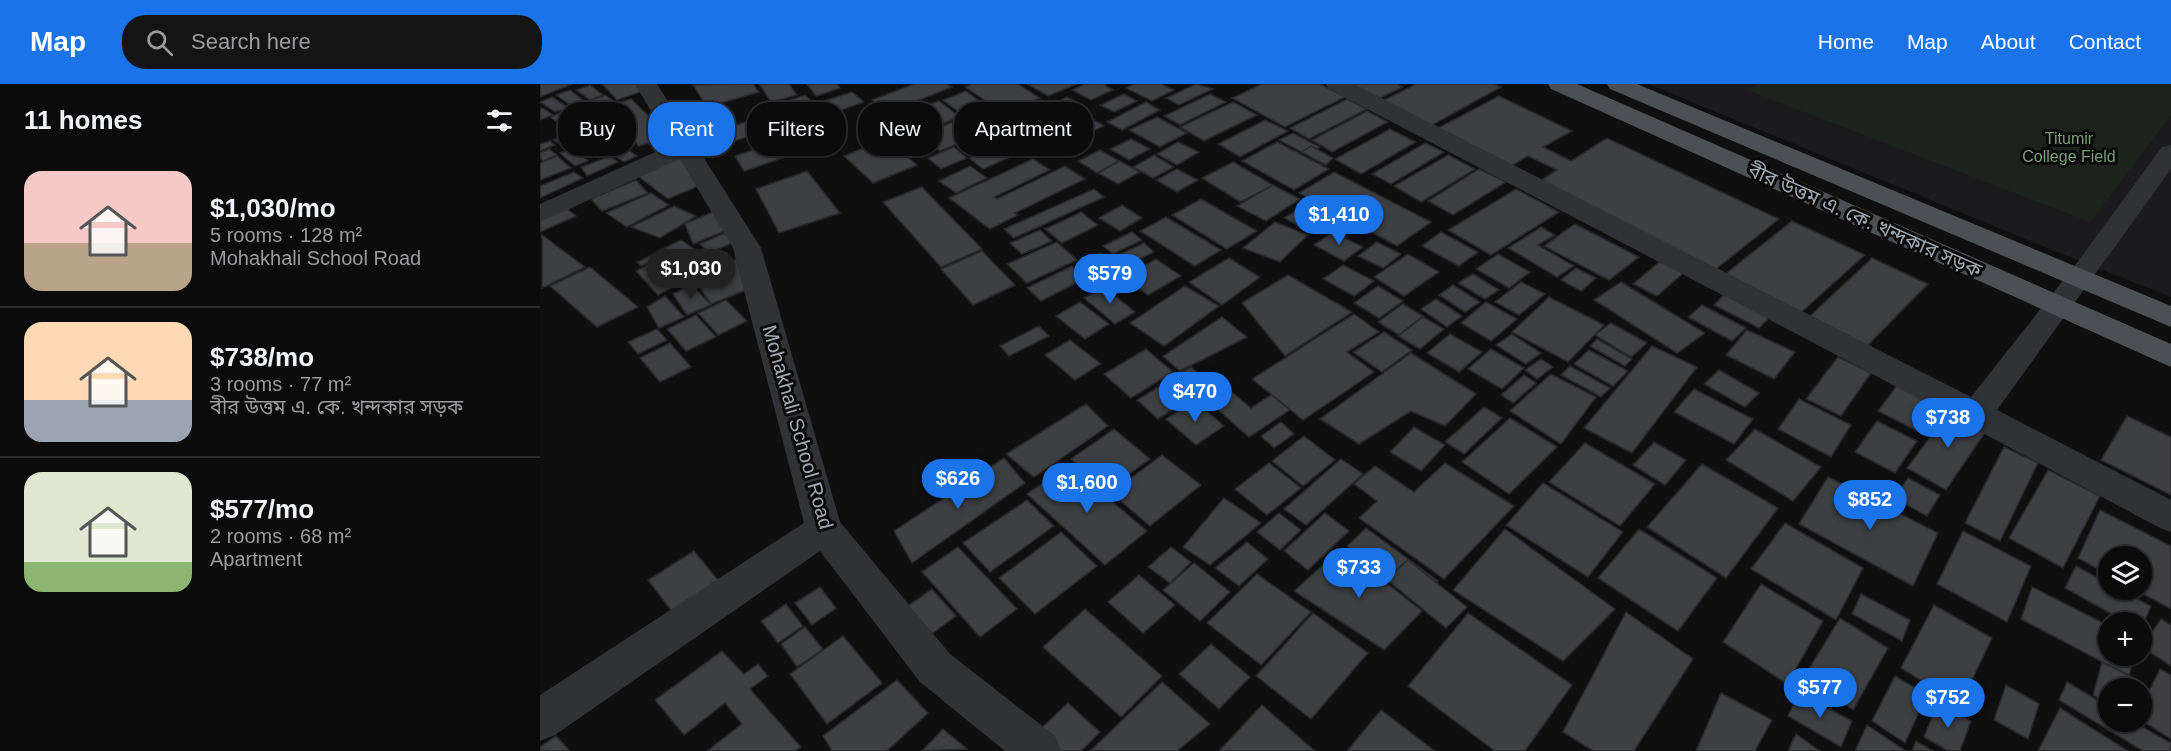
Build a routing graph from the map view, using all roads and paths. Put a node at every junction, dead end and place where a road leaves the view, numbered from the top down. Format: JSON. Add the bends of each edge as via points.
{"nodes":[{"id":1,"x":646,"y":84,"type":"edge"},
{"id":2,"x":1337,"y":84,"type":"edge"},
{"id":3,"x":1559,"y":84,"type":"edge"},
{"id":4,"x":1618,"y":84,"type":"edge"},
{"id":5,"x":657,"y":102,"type":"edge"},
{"id":6,"x":2171,"y":152,"type":"edge"},
{"id":7,"x":667,"y":156,"type":"edge"},
{"id":8,"x":689,"y":156,"type":"edge"},
{"id":9,"x":540,"y":214,"type":"edge"},
{"id":10,"x":2080,"y":278,"type":"junction"},
{"id":11,"x":2059,"y":306,"type":"junction"},
{"id":12,"x":2171,"y":317,"type":"edge"},
{"id":13,"x":2171,"y":356,"type":"edge"},
{"id":14,"x":1977,"y":412,"type":"junction"},
{"id":15,"x":2171,"y":517,"type":"edge"},
{"id":16,"x":824,"y":529,"type":"junction"},
{"id":17,"x":550,"y":713,"type":"edge"},
{"id":18,"x":1039,"y":751,"type":"edge"}],
"edges":[{"from":1,"to":5,"type":"street","name":"Mohakhali School Road"},
{"from":2,"to":14,"type":"street","via":[[1550,197]]},
{"from":3,"to":11,"type":"main road","name":"বীর উত্তম এ. কে. খন্দকার সড়ক"},
{"from":4,"to":10,"type":"main road","name":"বীর উত্তম এ. কে. খন্দকার সড়ক"},
{"from":6,"to":10,"type":"street"},
{"from":7,"to":9,"type":"street"},
{"from":8,"to":16,"type":"street","name":"Mohakhali School Road","via":[[747,248]]},
{"from":10,"to":11,"type":"street"},
{"from":10,"to":12,"type":"main road","name":"বীর উত্তম এ. কে. খন্দকার সড়ক"},
{"from":11,"to":13,"type":"main road","name":"বীর উত্তম এ. কে. খন্দকার সড়ক"},
{"from":11,"to":14,"type":"street"},
{"from":14,"to":15,"type":"street"},
{"from":16,"to":17,"type":"street"},
{"from":16,"to":18,"type":"street","name":"Mohakhali School Road","via":[[935,668]]}]}
